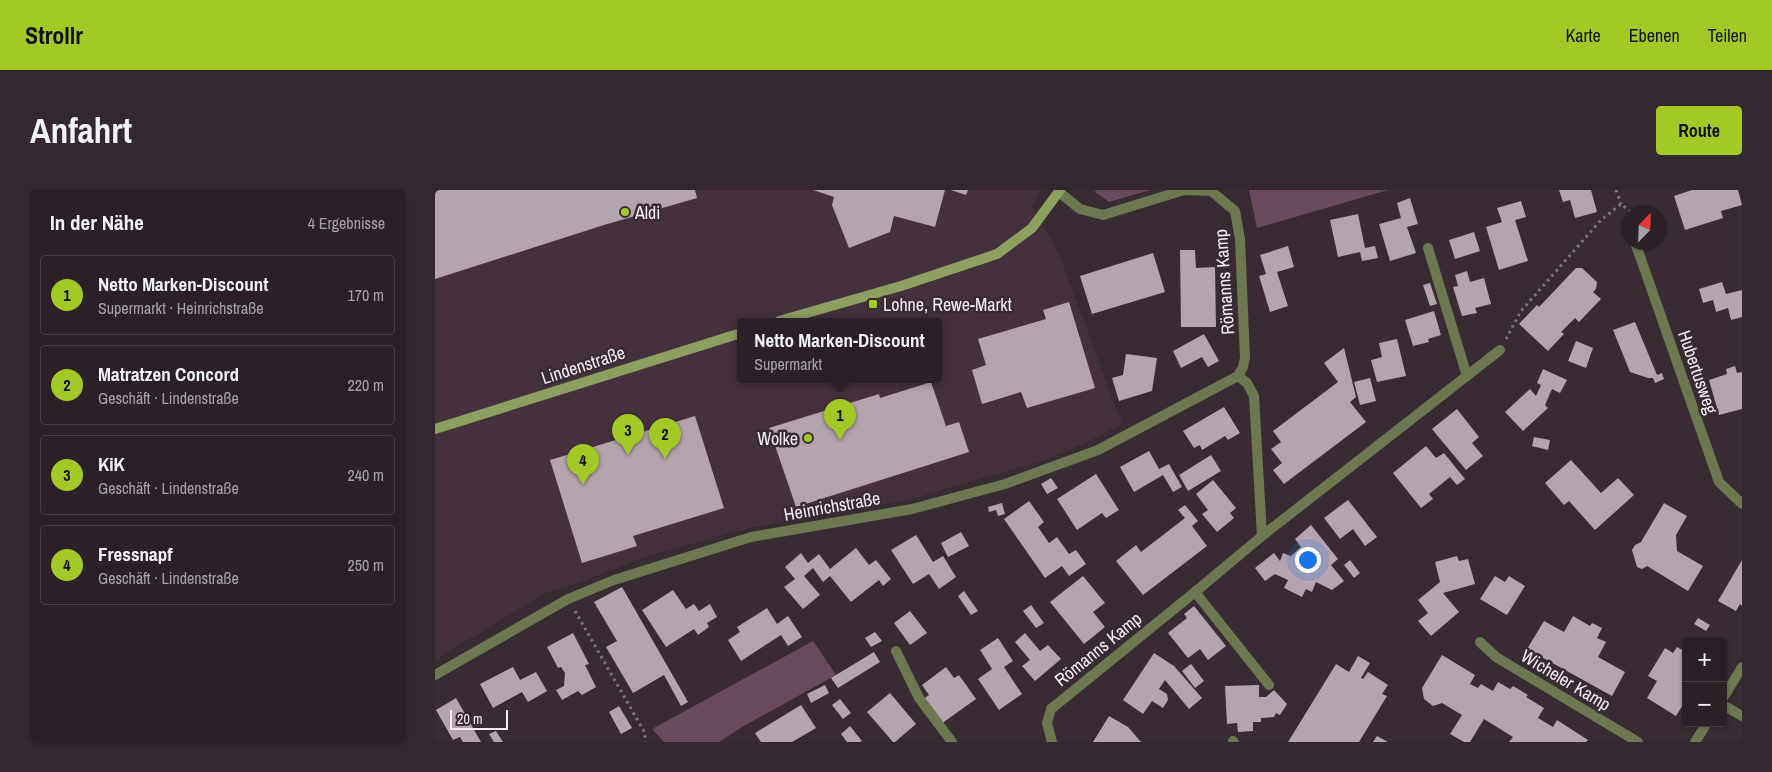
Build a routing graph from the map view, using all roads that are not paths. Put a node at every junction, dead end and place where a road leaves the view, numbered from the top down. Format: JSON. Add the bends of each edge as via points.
{"nodes":[{"id":1,"x":1060,"y":191,"type":"edge"},
{"id":2,"x":1428,"y":248,"type":"dead end"},
{"id":3,"x":1639,"y":250,"type":"edge"},
{"id":4,"x":789,"y":318,"type":"edge"},
{"id":5,"x":737,"y":334,"type":"edge"},
{"id":6,"x":1500,"y":350,"type":"road end"},
{"id":7,"x":1238,"y":376,"type":"junction"},
{"id":8,"x":1467,"y":376,"type":"junction"},
{"id":9,"x":435,"y":429,"type":"edge"},
{"id":10,"x":1742,"y":504,"type":"edge"},
{"id":11,"x":1262,"y":536,"type":"junction"},
{"id":12,"x":1195,"y":592,"type":"junction"},
{"id":13,"x":1480,"y":642,"type":"dead end"},
{"id":14,"x":896,"y":651,"type":"dead end"},
{"id":15,"x":1742,"y":667,"type":"edge"},
{"id":16,"x":435,"y":675,"type":"edge"},
{"id":17,"x":1269,"y":685,"type":"dead end"},
{"id":18,"x":1727,"y":691,"type":"edge"},
{"id":19,"x":1727,"y":707,"type":"edge"},
{"id":20,"x":1742,"y":716,"type":"edge"},
{"id":21,"x":1704,"y":727,"type":"edge"},
{"id":22,"x":952,"y":742,"type":"edge"},
{"id":23,"x":1052,"y":742,"type":"edge"},
{"id":24,"x":1638,"y":742,"type":"edge"},
{"id":25,"x":1695,"y":742,"type":"edge"}],
"edges":[{"from":1,"to":4,"type":"street","via":[[1032,228],[997,254]]},
{"from":1,"to":7,"type":"street","name":"Römanns Kamp","via":[[1080,210],[1103,215],[1184,190],[1211,191],[1235,211],[1240,239],[1245,358]]},
{"from":2,"to":8,"type":"street"},
{"from":3,"to":10,"type":"street","name":"Hubertusweg","via":[[1719,482]]},
{"from":5,"to":9,"type":"street","name":"Lindenstraße"},
{"from":6,"to":8,"type":"street","name":"Römanns Kamp"},
{"from":7,"to":11,"type":"street","via":[[1247,383],[1254,396]]},
{"from":7,"to":16,"type":"street","name":"Heinrichstraße","via":[[1098,450],[1005,484],[912,509],[751,537],[614,580],[568,599]]},
{"from":8,"to":11,"type":"street","name":"Römanns Kamp"},
{"from":11,"to":12,"type":"street","name":"Römanns Kamp"},
{"from":12,"to":17,"type":"street"},
{"from":12,"to":23,"type":"street","name":"Römanns Kamp","via":[[1051,708],[1047,724]]},
{"from":13,"to":24,"type":"street","name":"Wicheler Kamp","via":[[1496,657]]},
{"from":14,"to":22,"type":"street","via":[[919,698]]},
{"from":15,"to":18,"type":"street"},
{"from":19,"to":20,"type":"street"},
{"from":21,"to":25,"type":"street"}]}
